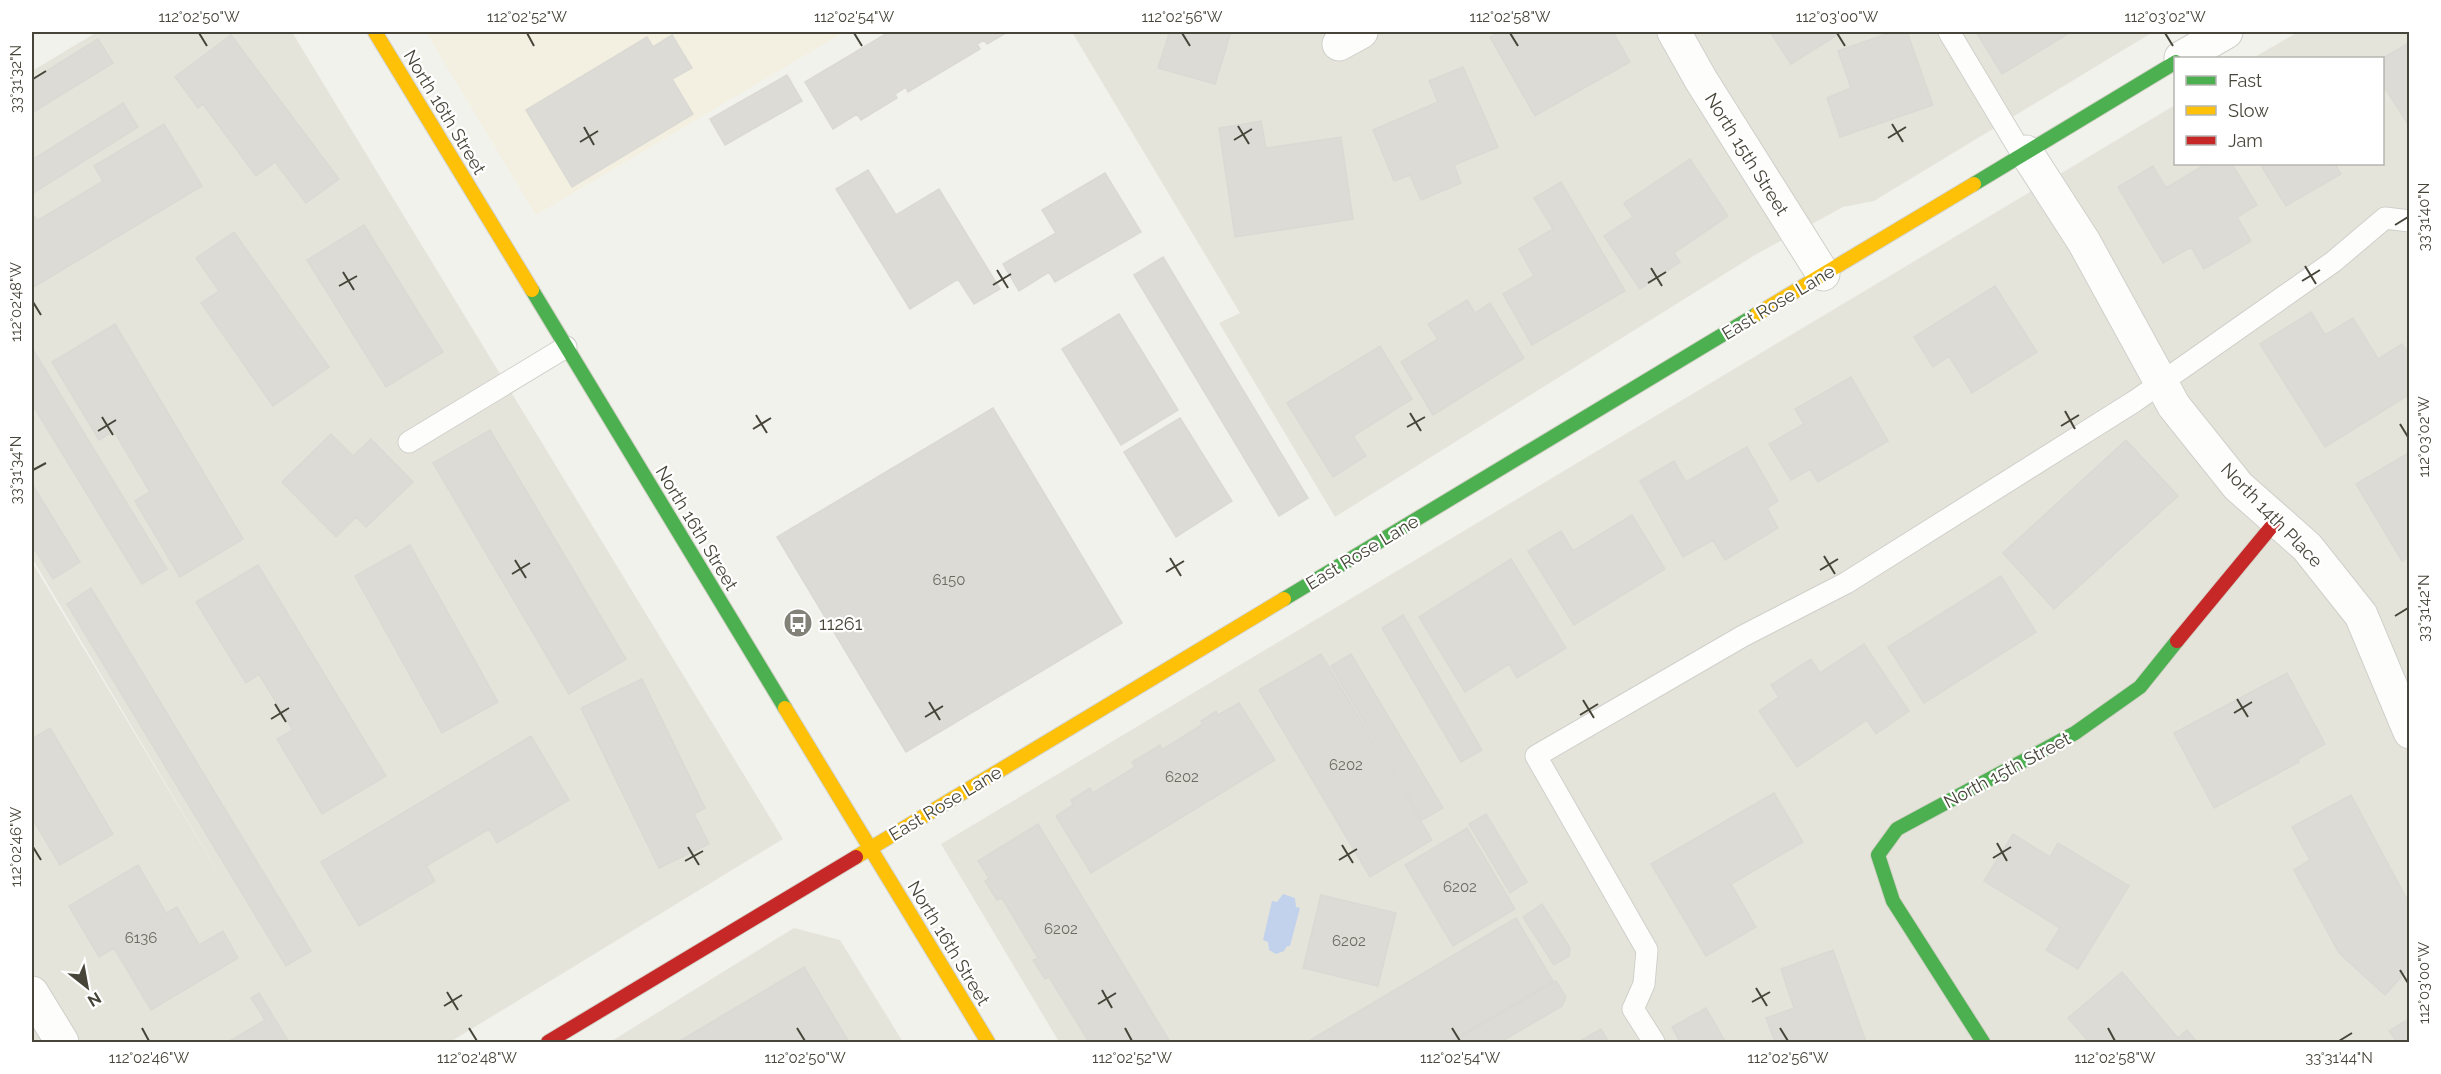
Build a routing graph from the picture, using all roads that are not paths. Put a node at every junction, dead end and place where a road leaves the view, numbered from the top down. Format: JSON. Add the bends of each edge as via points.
{"nodes":[{"id":1,"x":375,"y":32,"type":"edge"},
{"id":2,"x":1674,"y":32,"type":"edge"},
{"id":3,"x":1950,"y":32,"type":"edge"},
{"id":4,"x":2226,"y":32,"type":"edge"},
{"id":5,"x":2183,"y":57,"type":"edge"},
{"id":6,"x":2174,"y":63,"type":"edge"},
{"id":7,"x":2024,"y":153,"type":"junction"},
{"id":8,"x":2409,"y":221,"type":"edge"},
{"id":9,"x":1823,"y":274,"type":"junction"},
{"id":10,"x":566,"y":346,"type":"junction"},
{"id":11,"x":2160,"y":383,"type":"junction"},
{"id":12,"x":409,"y":442,"type":"dead end"},
{"id":13,"x":2277,"y":520,"type":"junction"},
{"id":14,"x":2409,"y":732,"type":"edge"},
{"id":15,"x":870,"y":848,"type":"junction"},
{"id":16,"x":32,"y":993,"type":"edge"},
{"id":17,"x":62,"y":1042,"type":"edge"},
{"id":18,"x":548,"y":1042,"type":"edge"},
{"id":19,"x":988,"y":1042,"type":"edge"},
{"id":20,"x":1654,"y":1042,"type":"edge"},
{"id":21,"x":1983,"y":1042,"type":"edge"}],
"edges":[{"from":1,"to":10,"type":"street","name":"North 16th Street"},
{"from":2,"to":9,"type":"street","name":"North 15th Street"},
{"from":3,"to":7,"type":"lane"},
{"from":4,"to":5,"type":"street"},
{"from":6,"to":7,"type":"street","name":"East Rose Lane"},
{"from":7,"to":9,"type":"street","name":"East Rose Lane"},
{"from":7,"to":11,"type":"street","name":"North 14th Place","via":[[2084,242]]},
{"from":8,"to":11,"type":"lane","via":[[2385,218],[2333,262]]},
{"from":9,"to":15,"type":"street","name":"East Rose Lane"},
{"from":10,"to":12,"type":"lane"},
{"from":10,"to":15,"type":"street","name":"North 16th Street"},
{"from":11,"to":13,"type":"street","name":"North 14th Place","via":[[2238,486]]},
{"from":11,"to":20,"type":"lane","via":[[1846,583],[1743,636],[1536,756],[1647,950],[1644,984],[1633,1009]]},
{"from":13,"to":14,"type":"street","name":"North 14th Place","via":[[2307,547],[2361,615]]},
{"from":13,"to":21,"type":"street","name":"North 15th Street","via":[[2140,687],[2075,733],[1897,829],[1878,855],[1893,902]]},
{"from":15,"to":18,"type":"street","name":"East Rose Lane"},
{"from":15,"to":19,"type":"street","name":"North 16th Street"},
{"from":16,"to":17,"type":"street"}]}
